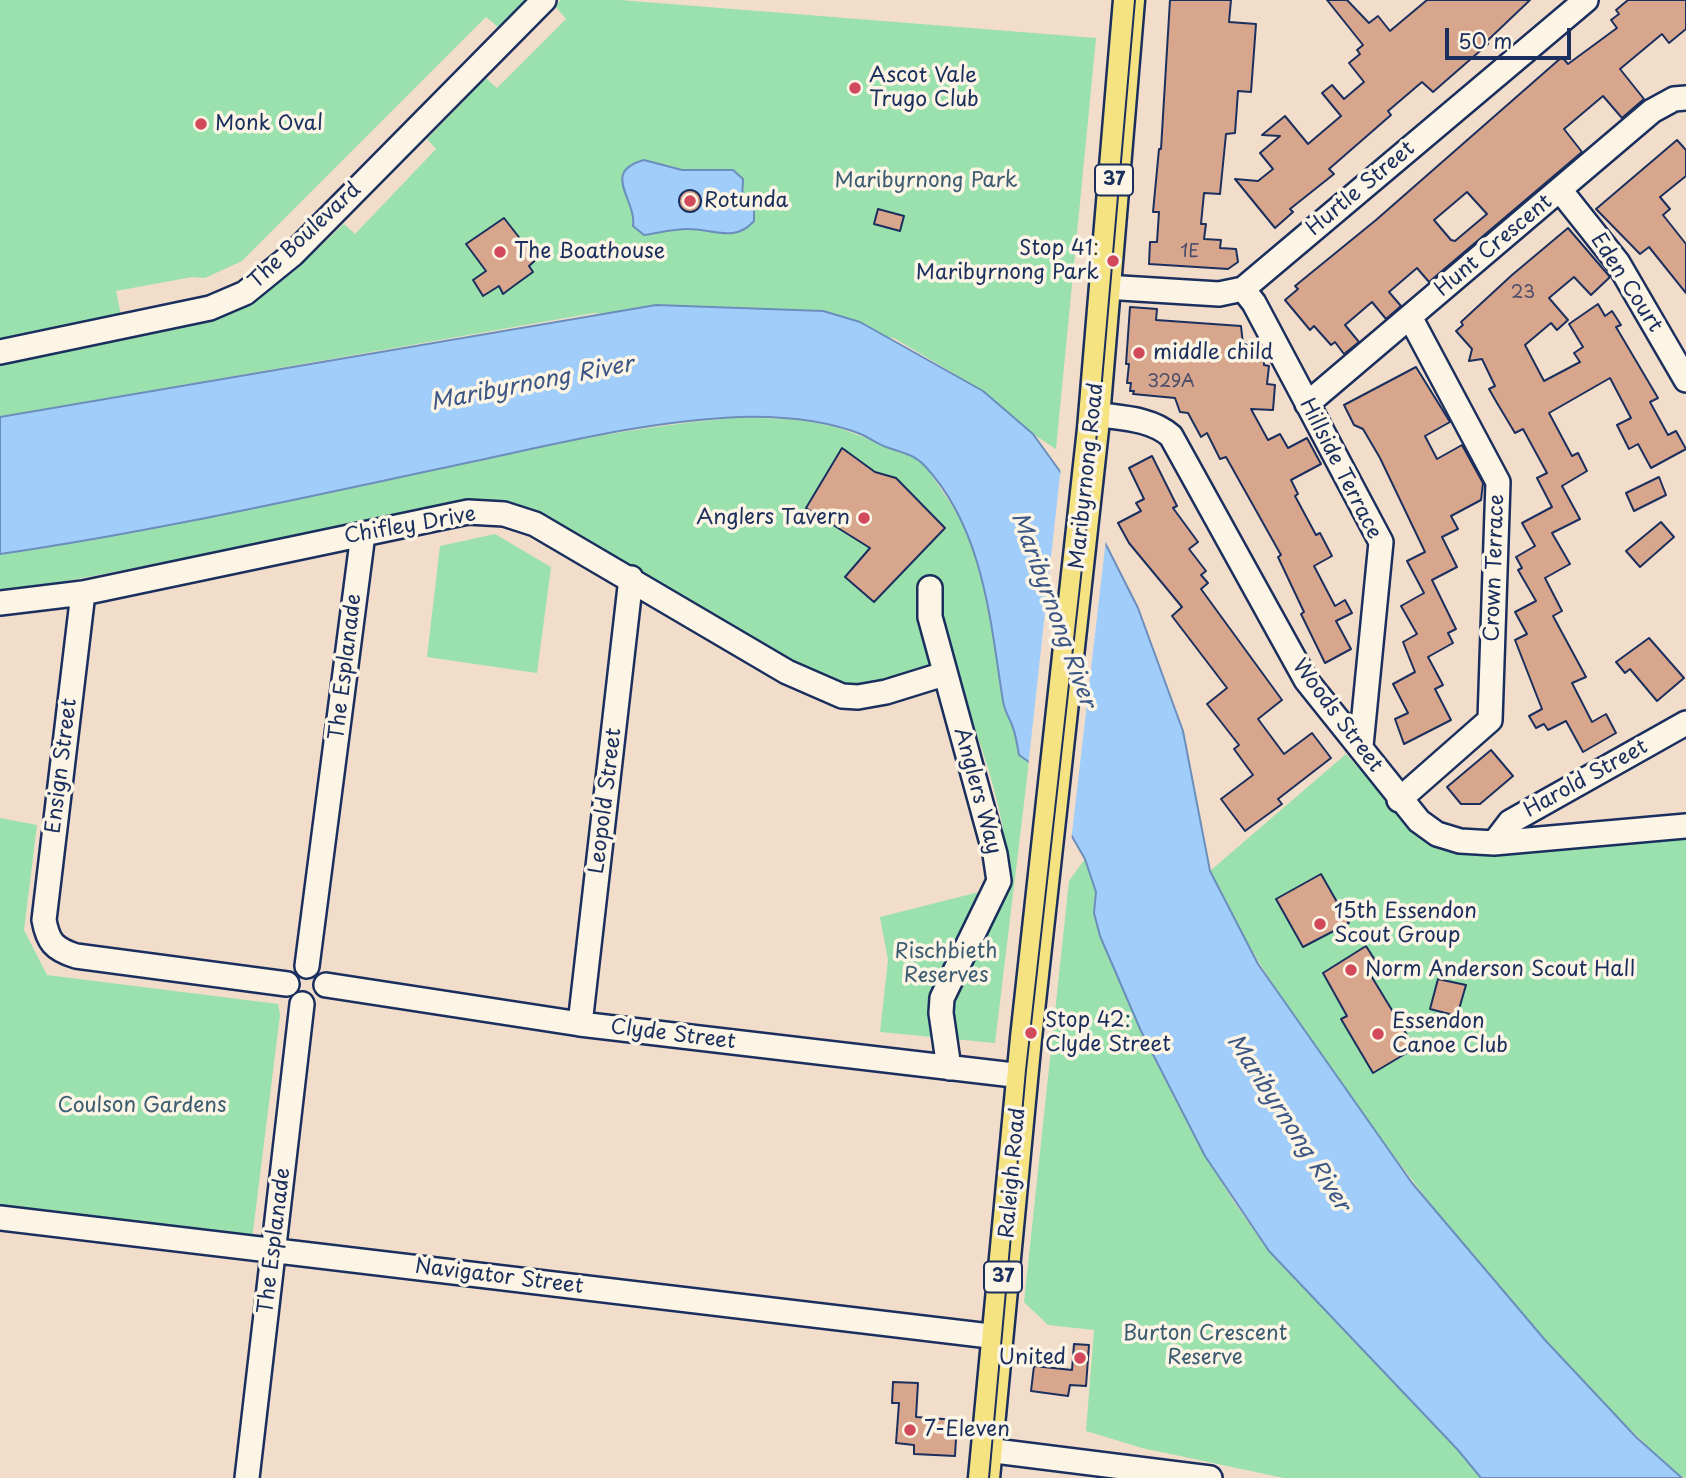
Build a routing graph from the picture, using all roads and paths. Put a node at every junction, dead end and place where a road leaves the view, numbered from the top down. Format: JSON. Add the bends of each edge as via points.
{"nodes":[{"id":1,"x":544,"y":0,"type":"edge"},
{"id":2,"x":1129,"y":0,"type":"edge"},
{"id":3,"x":1586,"y":0,"type":"edge"},
{"id":4,"x":1686,"y":98,"type":"edge"},
{"id":5,"x":1560,"y":190,"type":"junction"},
{"id":6,"x":1105,"y":287,"type":"junction"},
{"id":7,"x":1243,"y":289,"type":"junction"},
{"id":8,"x":1410,"y":317,"type":"junction"},
{"id":9,"x":0,"y":352,"type":"edge"},
{"id":10,"x":1686,"y":380,"type":"edge"},
{"id":11,"x":1307,"y":404,"type":"junction"},
{"id":12,"x":1094,"y":414,"type":"junction"},
{"id":13,"x":363,"y":534,"type":"junction"},
{"id":14,"x":631,"y":578,"type":"junction"},
{"id":15,"x":930,"y":588,"type":"dead end"},
{"id":16,"x":83,"y":593,"type":"junction"},
{"id":17,"x":0,"y":603,"type":"edge"},
{"id":18,"x":944,"y":674,"type":"junction"},
{"id":19,"x":1686,"y":723,"type":"edge"},
{"id":20,"x":1361,"y":746,"type":"junction"},
{"id":21,"x":1399,"y":800,"type":"junction"},
{"id":22,"x":1686,"y":826,"type":"edge"},
{"id":23,"x":1494,"y":843,"type":"junction"},
{"id":24,"x":307,"y":966,"type":"junction"},
{"id":25,"x":287,"y":984,"type":"junction"},
{"id":26,"x":326,"y":985,"type":"junction"},
{"id":27,"x":302,"y":1004,"type":"junction"},
{"id":28,"x":580,"y":1024,"type":"junction"},
{"id":29,"x":949,"y":1068,"type":"junction"},
{"id":30,"x":1022,"y":1076,"type":"junction"},
{"id":31,"x":0,"y":1218,"type":"edge"},
{"id":32,"x":275,"y":1250,"type":"junction"},
{"id":33,"x":998,"y":1337,"type":"junction"},
{"id":34,"x":986,"y":1464,"type":"edge"},
{"id":35,"x":247,"y":1478,"type":"edge"},
{"id":36,"x":1210,"y":1478,"type":"edge"}],
"edges":[{"from":1,"to":9,"type":"street","name":"The Boulevard","via":[[293,254],[245,293],[210,308]]},
{"from":2,"to":6,"type":"main road","name":"Maribyrnong Road","number":"37"},
{"from":3,"to":7,"type":"street","name":"Hurtle Street"},
{"from":4,"to":5,"type":"street","name":"Hunt Crescent","via":[[1652,111]]},
{"from":5,"to":8,"type":"street","name":"Hunt Crescent"},
{"from":5,"to":10,"type":"street","name":"Eden Court","via":[[1618,263]]},
{"from":6,"to":7,"type":"street","via":[[1219,294]]},
{"from":6,"to":12,"type":"main road","name":"Maribyrnong Road","number":"37"},
{"from":7,"to":11,"type":"street","name":"Hillside Terrace"},
{"from":8,"to":11,"type":"street","name":"Hunt Crescent"},
{"from":8,"to":21,"type":"street","name":"Crown Terrace","via":[[1498,482],[1490,720]]},
{"from":11,"to":20,"type":"street","name":"Hillside Terrace","via":[[1381,542]]},
{"from":12,"to":20,"type":"street","name":"Woods Street","via":[[1140,421],[1171,436],[1306,680]]},
{"from":12,"to":30,"type":"main road","name":"Maribyrnong Road","number":"37"},
{"from":13,"to":14,"type":"street","name":"Chifley Drive","via":[[468,512],[504,514],[536,524]]},
{"from":13,"to":16,"type":"street","name":"Chifley Drive"},
{"from":13,"to":24,"type":"street","name":"The Esplanade"},
{"from":14,"to":18,"type":"street","name":"Chifley Drive","via":[[788,672],[842,696],[886,692]]},
{"from":14,"to":28,"type":"street","name":"Leopold Street"},
{"from":15,"to":18,"type":"street","name":"Anglers Way","via":[[930,617]]},
{"from":16,"to":17,"type":"street","name":"Chifley Drive"},
{"from":16,"to":25,"type":"street","name":"Ensign Street","via":[[44,920],[48,939],[56,949],[76,956]]},
{"from":18,"to":29,"type":"street","name":"Anglers Way","via":[[999,881],[942,998]]},
{"from":19,"to":23,"type":"street","name":"Harold Street","via":[[1510,822]]},
{"from":20,"to":21,"type":"street","name":"Woods Street"},
{"from":21,"to":23,"type":"street","name":"Woods Street","via":[[1437,834]]},
{"from":22,"to":23,"type":"street","name":"Woods Street"},
{"from":24,"to":25,"type":"street","via":[[293,971]]},
{"from":24,"to":26,"type":"street","via":[[320,971]]},
{"from":25,"to":27,"type":"street","via":[[291,997]]},
{"from":26,"to":27,"type":"street","via":[[316,1002]]},
{"from":26,"to":28,"type":"street","name":"Clyde Street"},
{"from":27,"to":32,"type":"street","name":"The Esplanade"},
{"from":28,"to":29,"type":"street","name":"Clyde Street"},
{"from":29,"to":30,"type":"street","name":"Clyde Street"},
{"from":30,"to":33,"type":"main road","name":"Raleigh Road","number":"37"},
{"from":31,"to":32,"type":"street","name":"Navigator Street"},
{"from":32,"to":33,"type":"street","name":"Navigator Street"},
{"from":32,"to":35,"type":"street","name":"The Esplanade"},
{"from":33,"to":34,"type":"main road","name":"Raleigh Road","number":"37"},
{"from":34,"to":36,"type":"street"}]}
